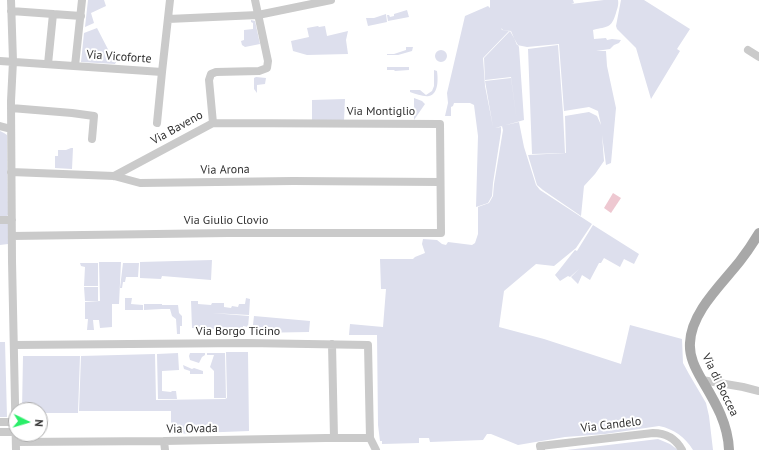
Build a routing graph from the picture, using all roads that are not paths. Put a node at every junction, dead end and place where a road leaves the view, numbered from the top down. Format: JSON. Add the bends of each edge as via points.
{"nodes":[{"id":1,"x":10,"y":0,"type":"edge"},
{"id":2,"x":82,"y":0,"type":"edge"},
{"id":3,"x":170,"y":0,"type":"edge"},
{"id":4,"x":255,"y":0,"type":"edge"},
{"id":5,"x":331,"y":0,"type":"edge"},
{"id":6,"x":11,"y":11,"type":"junction"},
{"id":7,"x":53,"y":14,"type":"junction"},
{"id":8,"x":258,"y":15,"type":"junction"},
{"id":9,"x":80,"y":16,"type":"junction"},
{"id":10,"x":168,"y":19,"type":"junction"},
{"id":11,"x":748,"y":50,"type":"dead end"},
{"id":12,"x":759,"y":57,"type":"edge"},
{"id":13,"x":0,"y":60,"type":"edge"},
{"id":14,"x":12,"y":61,"type":"junction"},
{"id":15,"x":48,"y":64,"type":"junction"},
{"id":16,"x":75,"y":66,"type":"junction"},
{"id":17,"x":162,"y":72,"type":"junction"},
{"id":18,"x":11,"y":108,"type":"junction"},
{"id":19,"x":157,"y":123,"type":"dead end"},
{"id":20,"x":212,"y":123,"type":"junction"},
{"id":21,"x":0,"y":126,"type":"edge"},
{"id":22,"x":11,"y":129,"type":"junction"},
{"id":23,"x":92,"y":139,"type":"dead end"},
{"id":24,"x":11,"y":172,"type":"junction"},
{"id":25,"x":114,"y":176,"type":"junction"},
{"id":26,"x":440,"y":182,"type":"junction"},
{"id":27,"x":0,"y":220,"type":"edge"},
{"id":28,"x":12,"y":220,"type":"junction"},
{"id":29,"x":440,"y":233,"type":"joint"},
{"id":30,"x":759,"y":233,"type":"edge"},
{"id":31,"x":12,"y":236,"type":"junction"},
{"id":32,"x":14,"y":344,"type":"junction"},
{"id":33,"x":332,"y":344,"type":"junction"},
{"id":34,"x":702,"y":380,"type":"junction"},
{"id":35,"x":759,"y":392,"type":"edge"},
{"id":36,"x":15,"y":402,"type":"edge"},
{"id":37,"x":334,"y":438,"type":"junction"},
{"id":38,"x":370,"y":438,"type":"junction"},
{"id":39,"x":16,"y":446,"type":"edge"},
{"id":40,"x":165,"y":446,"type":"edge"},
{"id":41,"x":376,"y":450,"type":"edge"},
{"id":42,"x":541,"y":450,"type":"edge"},
{"id":43,"x":682,"y":450,"type":"edge"},
{"id":44,"x":729,"y":450,"type":"edge"}],
"edges":[{"from":1,"to":6,"type":"street"},
{"from":2,"to":9,"type":"street"},
{"from":3,"to":10,"type":"street","name":"Via Vicoforte"},
{"from":4,"to":8,"type":"street"},
{"from":5,"to":8,"type":"street"},
{"from":6,"to":7,"type":"street"},
{"from":6,"to":14,"type":"street"},
{"from":7,"to":9,"type":"street"},
{"from":7,"to":15,"type":"street"},
{"from":8,"to":10,"type":"street"},
{"from":8,"to":20,"type":"street","name":"Via Baveno","via":[[267,68],[259,71],[211,74]]},
{"from":9,"to":16,"type":"street"},
{"from":10,"to":17,"type":"street","name":"Via Vicoforte"},
{"from":11,"to":12,"type":"street"},
{"from":13,"to":14,"type":"street","name":"Via Vicoforte"},
{"from":14,"to":15,"type":"street","name":"Via Vicoforte"},
{"from":14,"to":18,"type":"street"},
{"from":15,"to":16,"type":"street","name":"Via Vicoforte"},
{"from":16,"to":17,"type":"street","name":"Via Vicoforte"},
{"from":17,"to":19,"type":"street","name":"Via Vicoforte"},
{"from":18,"to":22,"type":"street"},
{"from":18,"to":23,"type":"street","via":[[94,116]]},
{"from":20,"to":25,"type":"street","name":"Via Baveno"},
{"from":20,"to":26,"type":"street","name":"Via Montiglio","via":[[440,124]]},
{"from":21,"to":22,"type":"street"},
{"from":22,"to":24,"type":"street"},
{"from":24,"to":25,"type":"street","name":"Via Arona"},
{"from":24,"to":28,"type":"street"},
{"from":25,"to":26,"type":"street","name":"Via Arona","via":[[140,183]]},
{"from":26,"to":29,"type":"street","name":"Via Montiglio"},
{"from":27,"to":28,"type":"street"},
{"from":28,"to":31,"type":"street"},
{"from":29,"to":31,"type":"street","name":"Via Giulio Clovio"},
{"from":30,"to":34,"type":"main road","name":"Via di Boccea","via":[[742,260],[700,312],[694,324],[690,350]]},
{"from":31,"to":32,"type":"street"},
{"from":32,"to":33,"type":"street","name":"Via Borgo Ticino"},
{"from":32,"to":36,"type":"street"},
{"from":33,"to":37,"type":"street"},
{"from":33,"to":38,"type":"street","name":"Via Borgo Ticino","via":[[368,345]]},
{"from":34,"to":35,"type":"street"},
{"from":34,"to":44,"type":"main road","name":"Via di Boccea","via":[[721,414],[729,439]]},
{"from":37,"to":38,"type":"street","name":"Via Ovada"},
{"from":37,"to":40,"type":"street","name":"Via Ovada"},
{"from":38,"to":41,"type":"street"},
{"from":39,"to":40,"type":"street","name":"Via Ovada"},
{"from":42,"to":43,"type":"street","name":"Via Candelo","via":[[540,446],[653,433],[670,437]]}]}
